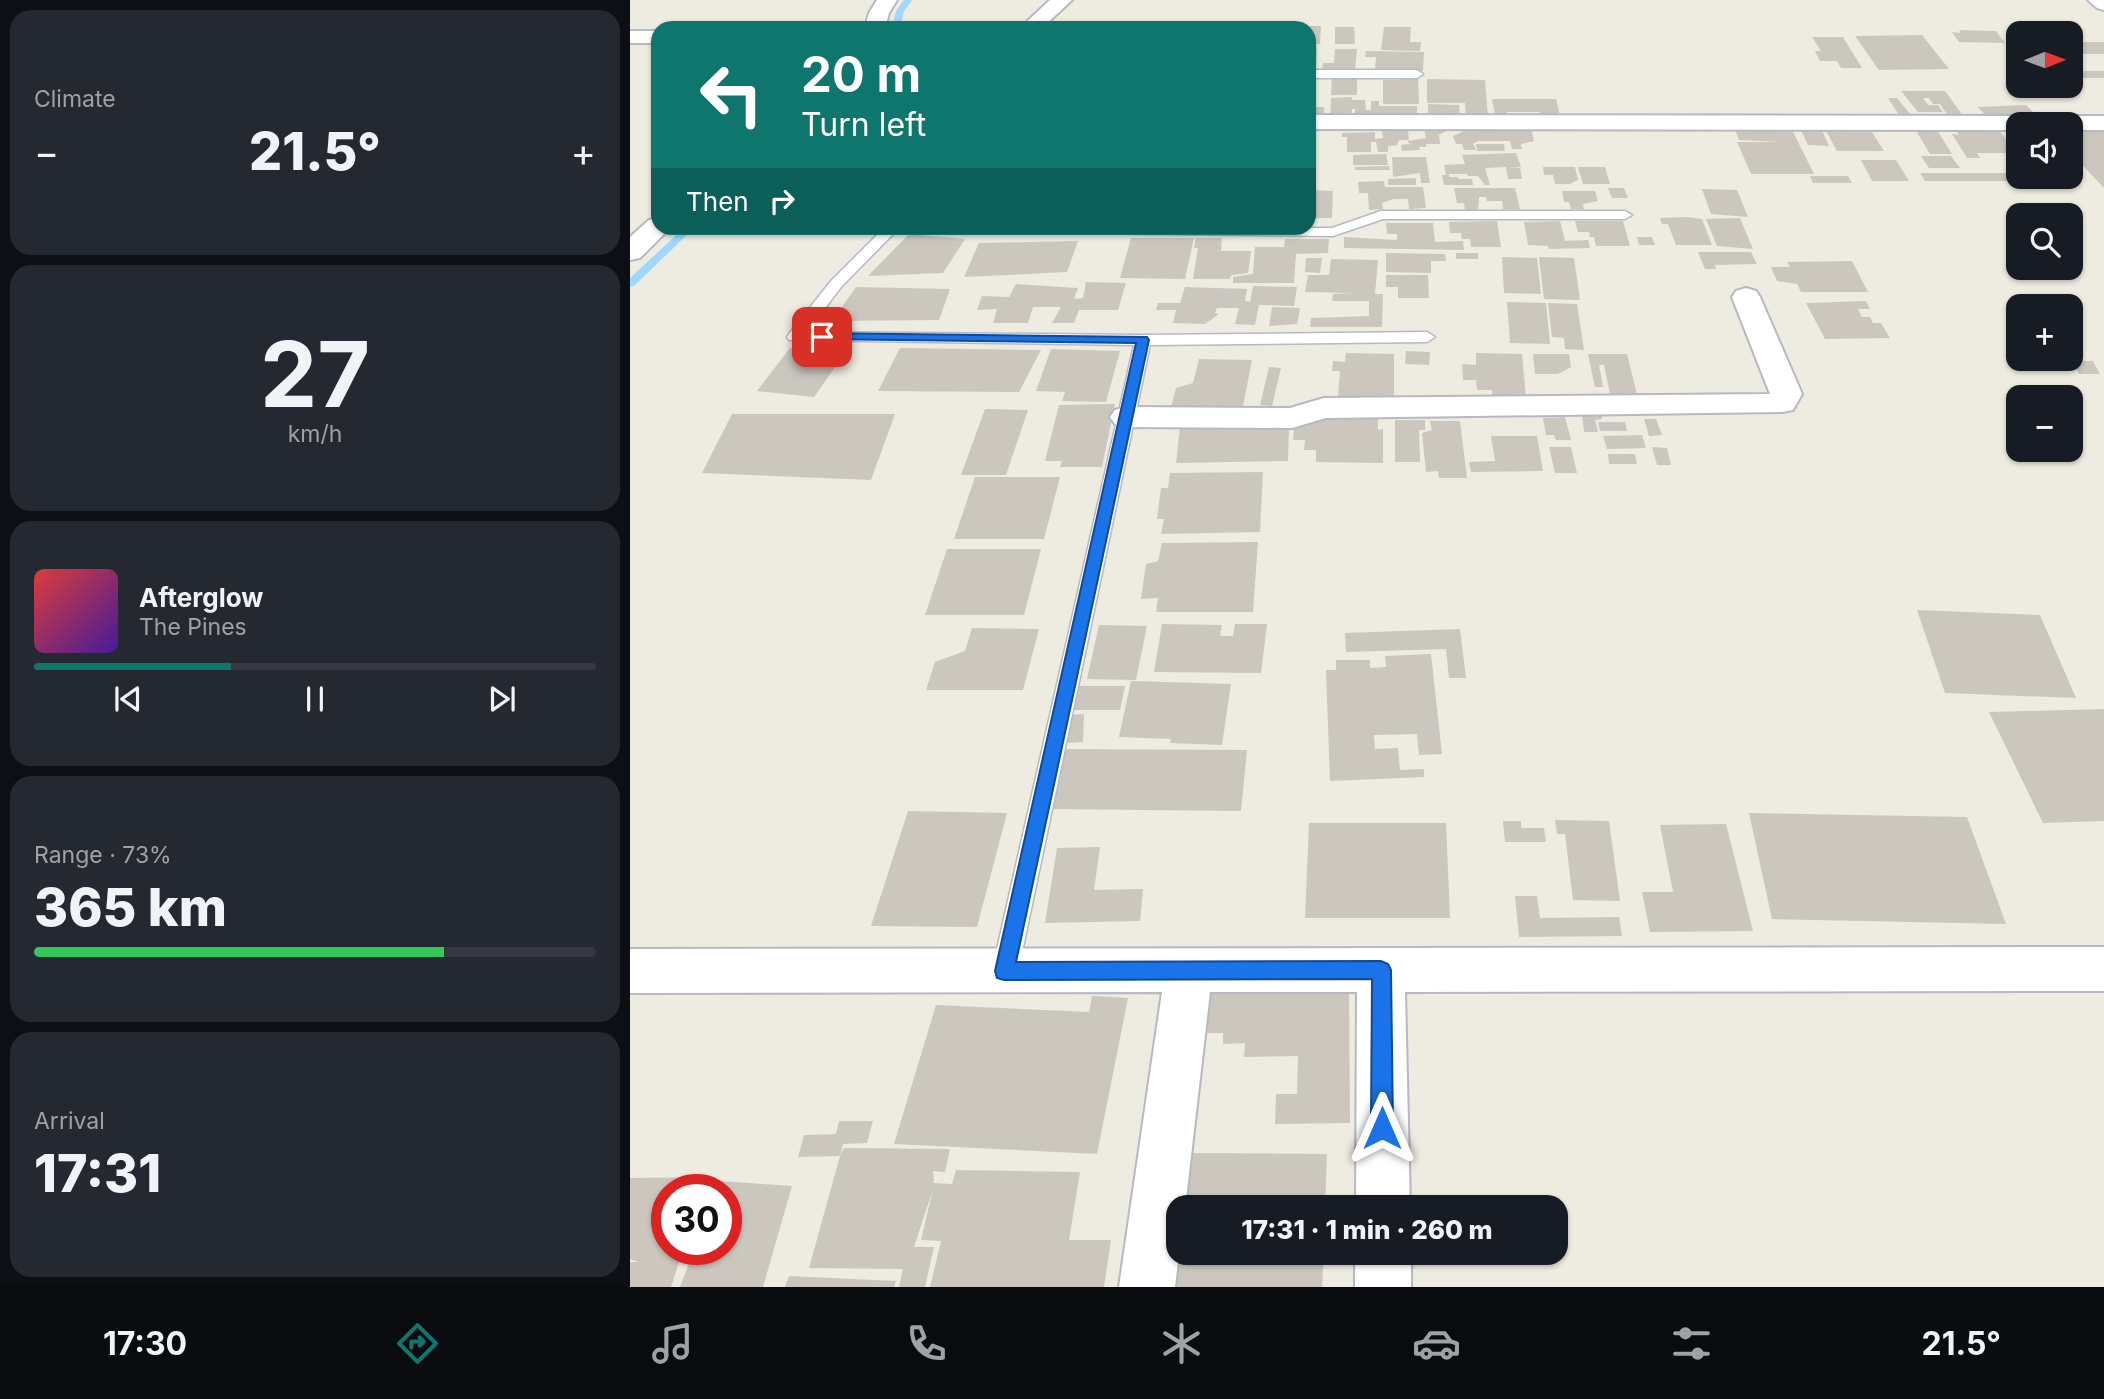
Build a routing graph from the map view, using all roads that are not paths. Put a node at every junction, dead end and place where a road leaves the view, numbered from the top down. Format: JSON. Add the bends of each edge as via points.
{"nodes":[{"id":1,"x":887,"y":0,"type":"edge"},
{"id":2,"x":1062,"y":0,"type":"edge"},
{"id":3,"x":2098,"y":0,"type":"edge"},
{"id":4,"x":2104,"y":4,"type":"edge"},
{"id":5,"x":876,"y":21,"type":"edge"},
{"id":6,"x":1038,"y":21,"type":"edge"},
{"id":7,"x":630,"y":37,"type":"edge"},
{"id":8,"x":651,"y":37,"type":"edge"},
{"id":9,"x":1316,"y":74,"type":"edge"},
{"id":10,"x":1417,"y":74,"type":"dead end"},
{"id":11,"x":1316,"y":122,"type":"edge"},
{"id":12,"x":2104,"y":122,"type":"edge"},
{"id":13,"x":1625,"y":215,"type":"dead end"},
{"id":14,"x":651,"y":232,"type":"edge"},
{"id":15,"x":1316,"y":232,"type":"edge"},
{"id":16,"x":885,"y":235,"type":"edge"},
{"id":17,"x":630,"y":252,"type":"edge"},
{"id":18,"x":1746,"y":297,"type":"dead end"},
{"id":19,"x":1427,"y":337,"type":"dead end"},
{"id":20,"x":1143,"y":340,"type":"junction"},
{"id":21,"x":1126,"y":417,"type":"junction"},
{"id":22,"x":2104,"y":969,"type":"edge"},
{"id":23,"x":1381,"y":970,"type":"junction"},
{"id":24,"x":630,"y":971,"type":"edge"},
{"id":25,"x":1004,"y":971,"type":"junction"},
{"id":26,"x":1189,"y":971,"type":"junction"},
{"id":27,"x":1383,"y":1195,"type":"edge"},
{"id":28,"x":1383,"y":1265,"type":"edge"},
{"id":29,"x":1147,"y":1287,"type":"edge"},
{"id":30,"x":1383,"y":1287,"type":"edge"}],
"edges":[{"from":1,"to":5,"type":"street"},
{"from":2,"to":6,"type":"street"},
{"from":3,"to":4,"type":"street"},
{"from":7,"to":8,"type":"street"},
{"from":9,"to":10,"type":"lane"},
{"from":11,"to":12,"type":"street"},
{"from":13,"to":15,"type":"lane","via":[[1381,215],[1333,232]]},
{"from":14,"to":17,"type":"street"},
{"from":16,"to":20,"type":"lane","via":[[836,284],[795,337]]},
{"from":18,"to":21,"type":"street","via":[[1786,394],[1782,403],[1325,408],[1292,418]]},
{"from":19,"to":20,"type":"lane"},
{"from":20,"to":21,"type":"lane"},
{"from":21,"to":25,"type":"lane"},
{"from":22,"to":23,"type":"street"},
{"from":23,"to":26,"type":"street"},
{"from":23,"to":27,"type":"street"},
{"from":24,"to":25,"type":"street"},
{"from":25,"to":26,"type":"street"},
{"from":26,"to":29,"type":"street"},
{"from":28,"to":30,"type":"street"}]}
